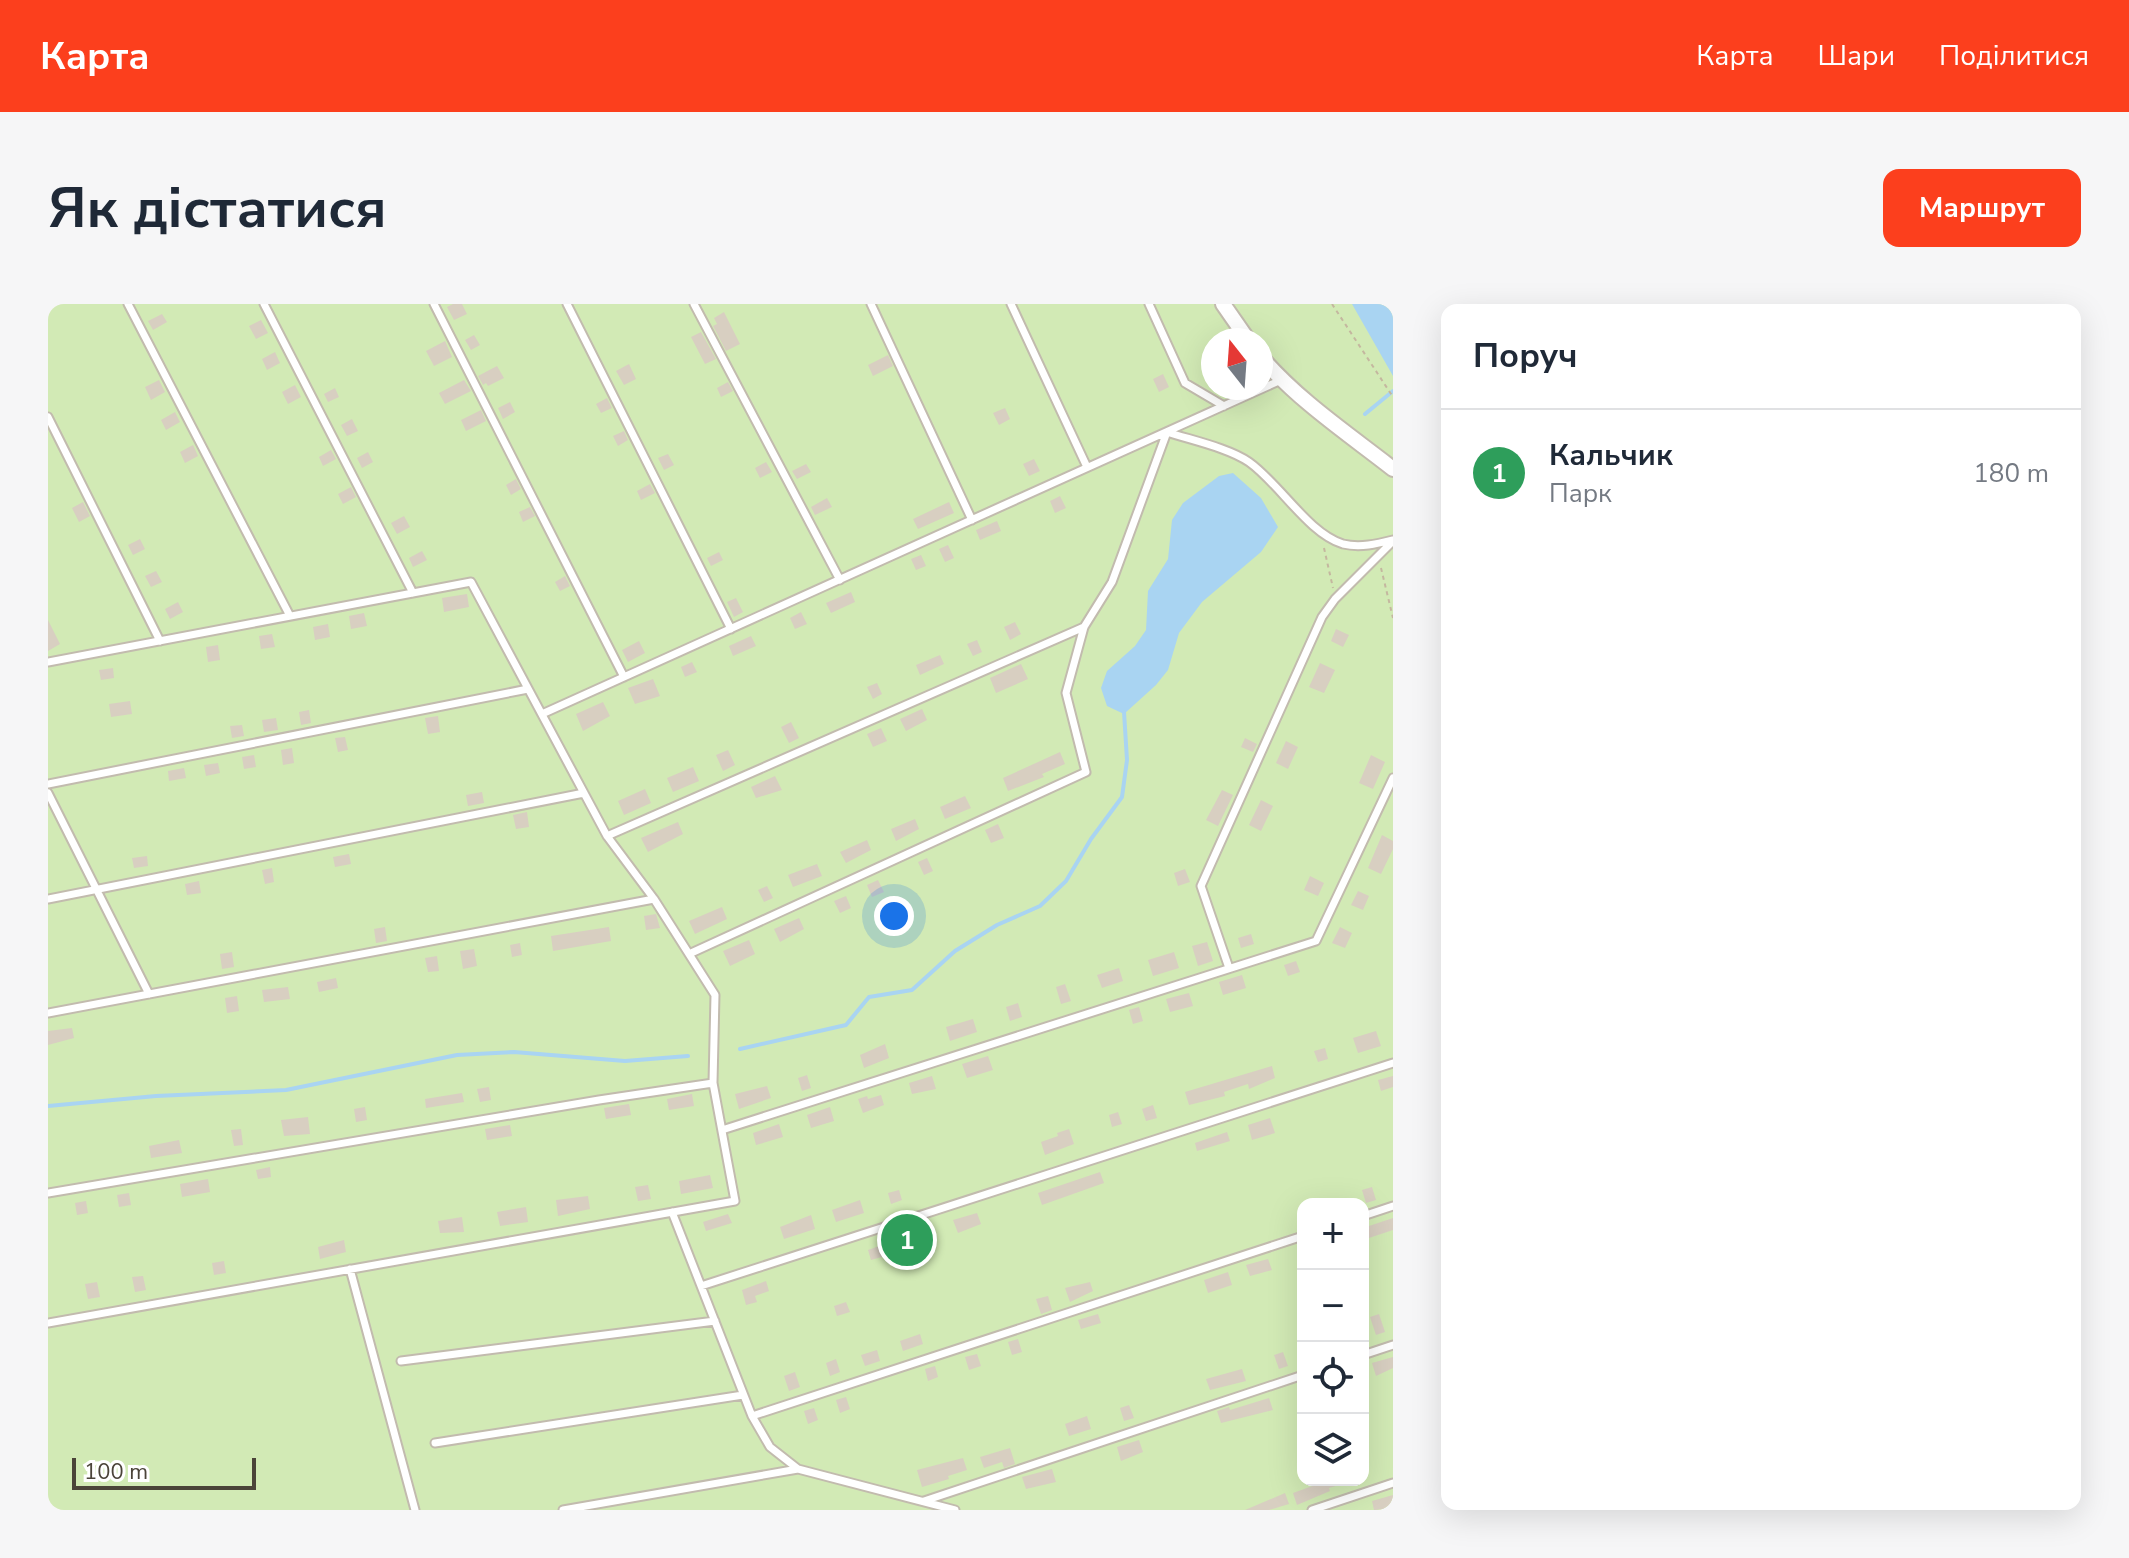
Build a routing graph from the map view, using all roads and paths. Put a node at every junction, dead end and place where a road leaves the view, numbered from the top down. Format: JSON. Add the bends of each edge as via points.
{"nodes":[{"id":1,"x":128,"y":304,"type":"edge"},
{"id":2,"x":264,"y":304,"type":"edge"},
{"id":3,"x":434,"y":304,"type":"edge"},
{"id":4,"x":567,"y":304,"type":"edge"},
{"id":5,"x":694,"y":304,"type":"edge"},
{"id":6,"x":871,"y":304,"type":"edge"},
{"id":7,"x":1011,"y":304,"type":"edge"},
{"id":8,"x":1149,"y":304,"type":"edge"},
{"id":9,"x":1223,"y":304,"type":"edge"},
{"id":10,"x":1332,"y":304,"type":"edge"},
{"id":11,"x":1240,"y":328,"type":"edge"},
{"id":12,"x":1273,"y":371,"type":"edge"},
{"id":13,"x":1281,"y":380,"type":"junction"},
{"id":14,"x":1393,"y":397,"type":"edge"},
{"id":15,"x":1224,"y":406,"type":"junction"},
{"id":16,"x":48,"y":417,"type":"edge"},
{"id":17,"x":1167,"y":432,"type":"junction"},
{"id":18,"x":1087,"y":467,"type":"junction"},
{"id":19,"x":1393,"y":469,"type":"edge"},
{"id":20,"x":972,"y":520,"type":"junction"},
{"id":21,"x":1320,"y":531,"type":"junction"},
{"id":22,"x":1393,"y":541,"type":"edge"},
{"id":23,"x":1379,"y":557,"type":"junction"},
{"id":24,"x":840,"y":580,"type":"junction"},
{"id":25,"x":413,"y":593,"type":"junction"},
{"id":26,"x":1335,"y":599,"type":"junction"},
{"id":27,"x":290,"y":616,"type":"junction"},
{"id":28,"x":1393,"y":618,"type":"edge"},
{"id":29,"x":1084,"y":627,"type":"junction"},
{"id":30,"x":731,"y":629,"type":"junction"},
{"id":31,"x":160,"y":641,"type":"junction"},
{"id":32,"x":48,"y":662,"type":"edge"},
{"id":33,"x":624,"y":677,"type":"junction"},
{"id":34,"x":528,"y":689,"type":"junction"},
{"id":35,"x":542,"y":714,"type":"junction"},
{"id":36,"x":1393,"y":778,"type":"edge"},
{"id":37,"x":48,"y":784,"type":"edge"},
{"id":38,"x":48,"y":793,"type":"edge"},
{"id":39,"x":584,"y":793,"type":"junction"},
{"id":40,"x":607,"y":836,"type":"junction"},
{"id":41,"x":97,"y":891,"type":"junction"},
{"id":42,"x":48,"y":899,"type":"edge"},
{"id":43,"x":654,"y":899,"type":"junction"},
{"id":44,"x":689,"y":954,"type":"junction"},
{"id":45,"x":1229,"y":968,"type":"junction"},
{"id":46,"x":149,"y":994,"type":"junction"},
{"id":47,"x":48,"y":1013,"type":"edge"},
{"id":48,"x":1393,"y":1063,"type":"edge"},
{"id":49,"x":713,"y":1083,"type":"junction"},
{"id":50,"x":722,"y":1130,"type":"junction"},
{"id":51,"x":48,"y":1193,"type":"edge"},
{"id":52,"x":1393,"y":1206,"type":"edge"},
{"id":53,"x":672,"y":1212,"type":"junction"},
{"id":54,"x":1369,"y":1214,"type":"edge"},
{"id":55,"x":1297,"y":1238,"type":"edge"},
{"id":56,"x":350,"y":1269,"type":"junction"},
{"id":57,"x":701,"y":1286,"type":"junction"},
{"id":58,"x":715,"y":1321,"type":"junction"},
{"id":59,"x":48,"y":1323,"type":"edge"},
{"id":60,"x":1393,"y":1345,"type":"edge"},
{"id":61,"x":1369,"y":1353,"type":"edge"},
{"id":62,"x":401,"y":1361,"type":"dead end"},
{"id":63,"x":1297,"y":1377,"type":"edge"},
{"id":64,"x":743,"y":1395,"type":"junction"},
{"id":65,"x":752,"y":1416,"type":"junction"},
{"id":66,"x":435,"y":1443,"type":"dead end"},
{"id":67,"x":798,"y":1469,"type":"junction"},
{"id":68,"x":1393,"y":1483,"type":"edge"},
{"id":69,"x":922,"y":1501,"type":"junction"},
{"id":70,"x":415,"y":1510,"type":"edge"},
{"id":71,"x":563,"y":1510,"type":"edge"},
{"id":72,"x":955,"y":1510,"type":"edge"},
{"id":73,"x":1312,"y":1510,"type":"edge"}],
"edges":[{"from":1,"to":27,"type":"lane"},
{"from":2,"to":25,"type":"lane"},
{"from":3,"to":33,"type":"lane"},
{"from":4,"to":30,"type":"lane"},
{"from":5,"to":24,"type":"lane"},
{"from":6,"to":20,"type":"lane"},
{"from":7,"to":18,"type":"lane"},
{"from":8,"to":15,"type":"lane","via":[[1185,383]]},
{"from":9,"to":11,"type":"street"},
{"from":10,"to":14,"type":"path"},
{"from":12,"to":13,"type":"street"},
{"from":13,"to":15,"type":"lane"},
{"from":13,"to":19,"type":"street"},
{"from":15,"to":17,"type":"lane"},
{"from":16,"to":31,"type":"lane"},
{"from":17,"to":18,"type":"lane"},
{"from":17,"to":21,"type":"lane","via":[[1245,459]]},
{"from":17,"to":29,"type":"lane","via":[[1112,582]]},
{"from":18,"to":20,"type":"lane"},
{"from":20,"to":24,"type":"lane"},
{"from":21,"to":22,"type":"lane","via":[[1343,543]]},
{"from":21,"to":26,"type":"path"},
{"from":22,"to":23,"type":"lane"},
{"from":23,"to":26,"type":"lane"},
{"from":23,"to":28,"type":"path"},
{"from":24,"to":30,"type":"lane"},
{"from":25,"to":27,"type":"lane"},
{"from":25,"to":34,"type":"lane","via":[[471,582]]},
{"from":26,"to":45,"type":"lane","via":[[1322,617],[1201,886]]},
{"from":27,"to":31,"type":"lane"},
{"from":29,"to":40,"type":"lane"},
{"from":29,"to":44,"type":"lane","via":[[1066,693],[1086,772]]},
{"from":30,"to":33,"type":"lane"},
{"from":31,"to":32,"type":"lane"},
{"from":33,"to":35,"type":"lane"},
{"from":34,"to":35,"type":"lane"},
{"from":34,"to":37,"type":"lane"},
{"from":35,"to":39,"type":"lane"},
{"from":36,"to":45,"type":"lane","via":[[1316,941]]},
{"from":38,"to":41,"type":"lane"},
{"from":39,"to":40,"type":"lane"},
{"from":39,"to":41,"type":"lane"},
{"from":40,"to":43,"type":"lane"},
{"from":41,"to":42,"type":"lane"},
{"from":41,"to":46,"type":"lane"},
{"from":43,"to":44,"type":"lane"},
{"from":43,"to":46,"type":"lane"},
{"from":44,"to":49,"type":"lane","via":[[715,995]]},
{"from":45,"to":50,"type":"lane"},
{"from":46,"to":47,"type":"lane"},
{"from":48,"to":57,"type":"lane"},
{"from":49,"to":50,"type":"lane"},
{"from":49,"to":51,"type":"lane"},
{"from":50,"to":53,"type":"lane","via":[[735,1201]]},
{"from":52,"to":54,"type":"lane"},
{"from":53,"to":56,"type":"lane"},
{"from":53,"to":57,"type":"lane"},
{"from":55,"to":65,"type":"lane"},
{"from":56,"to":59,"type":"lane"},
{"from":56,"to":70,"type":"lane"},
{"from":57,"to":58,"type":"lane"},
{"from":58,"to":62,"type":"lane"},
{"from":58,"to":64,"type":"lane"},
{"from":60,"to":61,"type":"lane"},
{"from":63,"to":69,"type":"lane"},
{"from":64,"to":65,"type":"lane"},
{"from":64,"to":66,"type":"lane"},
{"from":65,"to":67,"type":"lane","via":[[770,1447]]},
{"from":67,"to":69,"type":"lane"},
{"from":67,"to":71,"type":"lane"},
{"from":68,"to":73,"type":"lane"},
{"from":69,"to":72,"type":"lane"}]}
